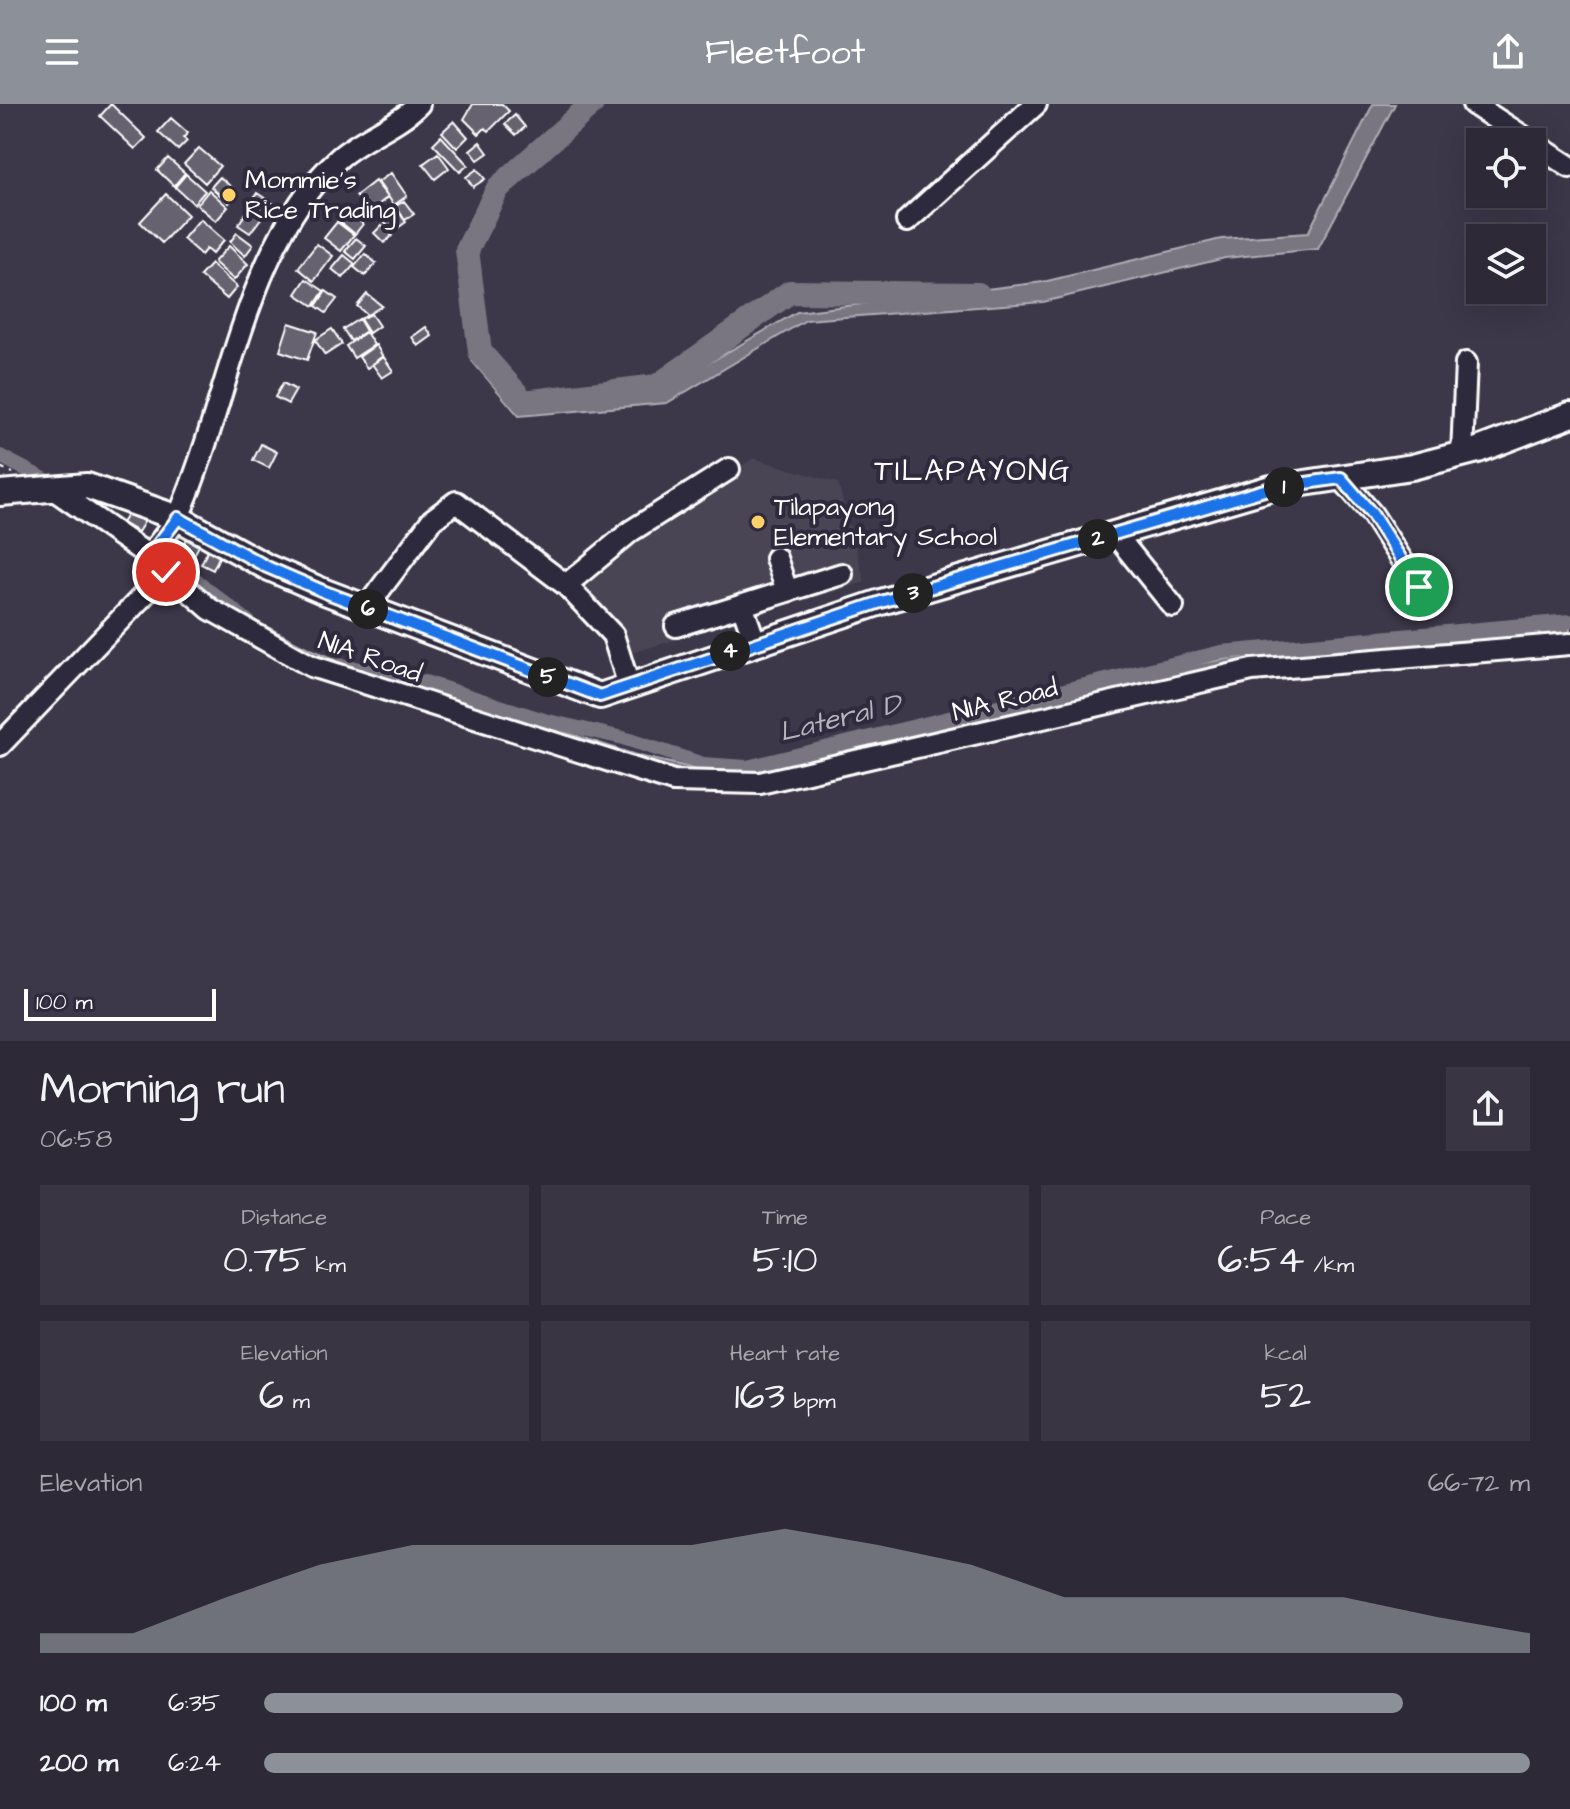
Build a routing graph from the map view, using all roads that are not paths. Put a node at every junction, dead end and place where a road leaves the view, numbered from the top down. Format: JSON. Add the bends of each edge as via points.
{"nodes":[{"id":1,"x":419,"y":104,"type":"edge"},
{"id":2,"x":1036,"y":104,"type":"edge"},
{"id":3,"x":1473,"y":104,"type":"edge"},
{"id":4,"x":1570,"y":167,"type":"edge"},
{"id":5,"x":907,"y":221,"type":"dead end"},
{"id":6,"x":1466,"y":363,"type":"dead end"},
{"id":7,"x":1570,"y":415,"type":"edge"},
{"id":8,"x":1462,"y":454,"type":"junction"},
{"id":9,"x":729,"y":469,"type":"dead end"},
{"id":10,"x":1341,"y":478,"type":"junction"},
{"id":11,"x":53,"y":489,"type":"junction"},
{"id":12,"x":0,"y":493,"type":"edge"},
{"id":13,"x":178,"y":518,"type":"junction"},
{"id":14,"x":1115,"y":534,"type":"junction"},
{"id":15,"x":149,"y":556,"type":"junction"},
{"id":16,"x":776,"y":558,"type":"dead end"},
{"id":17,"x":166,"y":572,"type":"junction"},
{"id":18,"x":842,"y":574,"type":"dead end"},
{"id":19,"x":566,"y":585,"type":"junction"},
{"id":20,"x":1419,"y":587,"type":"dead end"},
{"id":21,"x":787,"y":591,"type":"junction"},
{"id":22,"x":742,"y":605,"type":"junction"},
{"id":23,"x":1173,"y":606,"type":"dead end"},
{"id":24,"x":366,"y":608,"type":"junction"},
{"id":25,"x":676,"y":626,"type":"dead end"},
{"id":26,"x":755,"y":642,"type":"junction"},
{"id":27,"x":1570,"y":644,"type":"edge"},
{"id":28,"x":629,"y":686,"type":"junction"},
{"id":29,"x":4,"y":740,"type":"edge"},
{"id":30,"x":0,"y":756,"type":"edge"}],
"edges":[{"from":1,"to":13,"type":"street","via":[[339,157],[271,249]]},
{"from":2,"to":5,"type":"street"},
{"from":3,"to":4,"type":"street"},
{"from":6,"to":8,"type":"street"},
{"from":7,"to":8,"type":"main road"},
{"from":8,"to":10,"type":"main road"},
{"from":9,"to":19,"type":"street","via":[[631,531]]},
{"from":10,"to":14,"type":"main road","via":[[1271,488]]},
{"from":10,"to":20,"type":"street","via":[[1372,514]]},
{"from":11,"to":12,"type":"main road"},
{"from":11,"to":13,"type":"main road","via":[[87,486]]},
{"from":11,"to":15,"type":"street","name":"NIA Road"},
{"from":13,"to":15,"type":"street"},
{"from":13,"to":24,"type":"main road","via":[[267,567]]},
{"from":14,"to":23,"type":"street"},
{"from":14,"to":26,"type":"main road"},
{"from":15,"to":17,"type":"street","name":"NIA Road"},
{"from":16,"to":21,"type":"street"},
{"from":17,"to":27,"type":"street","name":"NIA Road","via":[[210,609],[303,662],[637,771],[708,784],[760,783],[1252,670]]},
{"from":17,"to":29,"type":"street"},
{"from":18,"to":21,"type":"street"},
{"from":19,"to":24,"type":"street","via":[[456,502],[432,520]]},
{"from":19,"to":28,"type":"street","via":[[613,635]]},
{"from":21,"to":22,"type":"street"},
{"from":22,"to":25,"type":"street"},
{"from":22,"to":26,"type":"street"},
{"from":24,"to":28,"type":"main road","via":[[600,696]]},
{"from":26,"to":28,"type":"main road"},
{"from":29,"to":30,"type":"street"}]}
